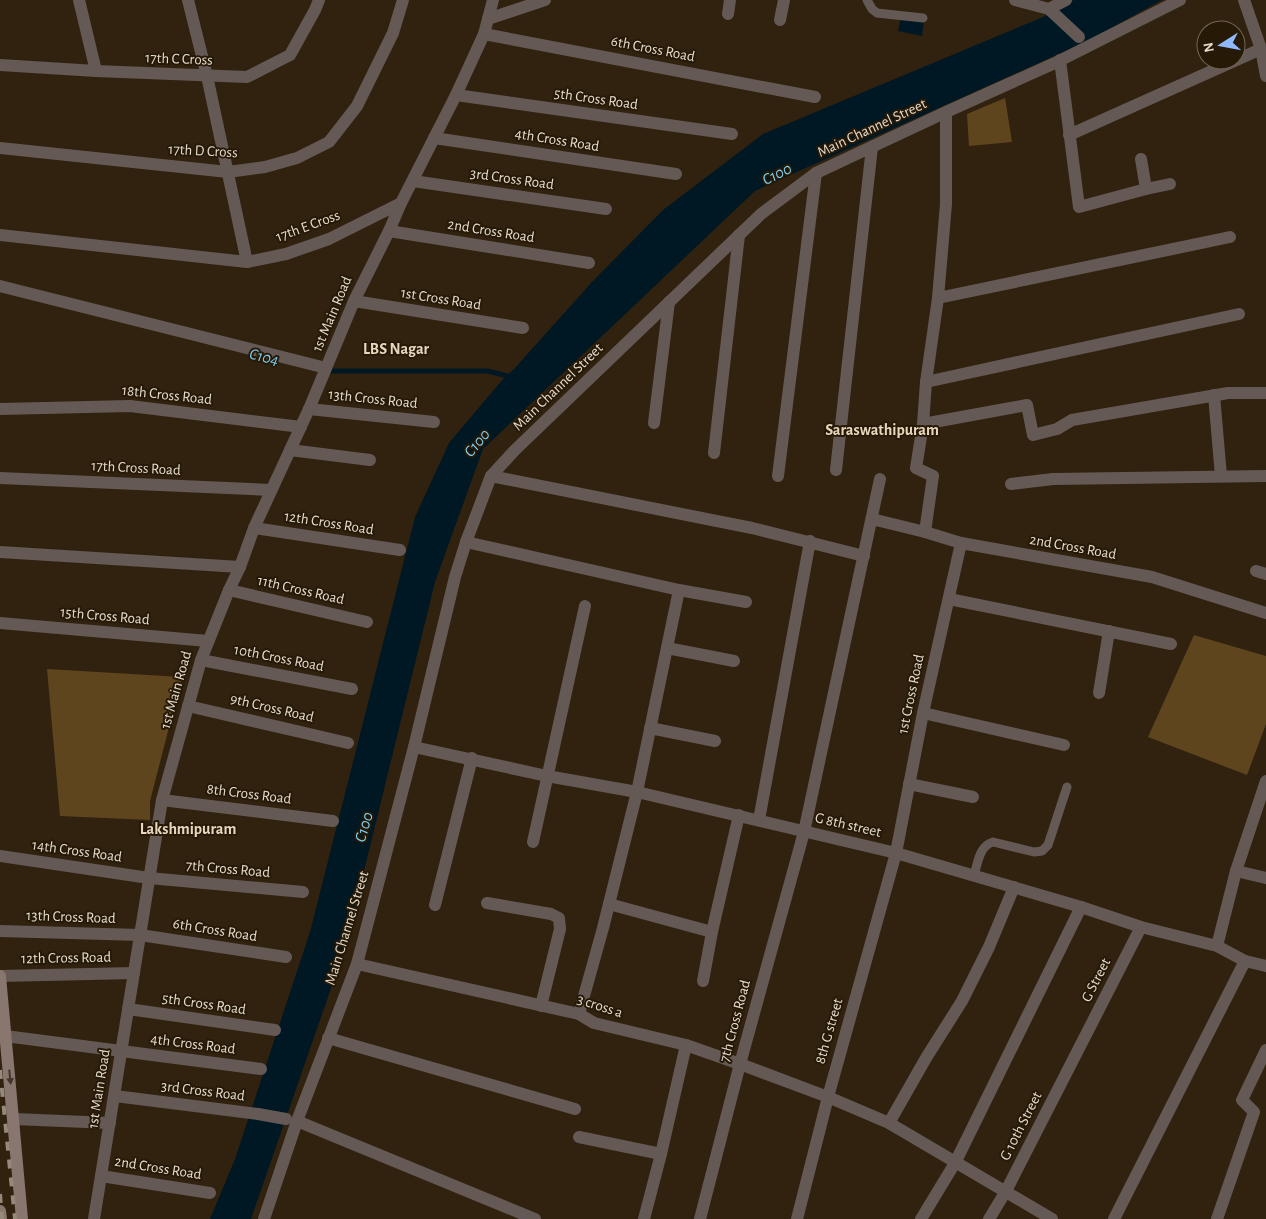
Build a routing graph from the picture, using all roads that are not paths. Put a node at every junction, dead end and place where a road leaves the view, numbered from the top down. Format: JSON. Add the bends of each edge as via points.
{"nodes":[{"id":1,"x":79,"y":0,"type":"edge"},
{"id":2,"x":188,"y":0,"type":"edge"},
{"id":3,"x":319,"y":0,"type":"edge"},
{"id":4,"x":404,"y":0,"type":"edge"},
{"id":5,"x":493,"y":0,"type":"edge"},
{"id":6,"x":545,"y":0,"type":"edge"},
{"id":7,"x":730,"y":0,"type":"edge"},
{"id":8,"x":784,"y":0,"type":"edge"},
{"id":9,"x":867,"y":0,"type":"edge"},
{"id":10,"x":1015,"y":0,"type":"edge"},
{"id":11,"x":1066,"y":0,"type":"edge"},
{"id":12,"x":1180,"y":0,"type":"edge"},
{"id":13,"x":1244,"y":0,"type":"edge"},
{"id":14,"x":1048,"y":9,"type":"junction"},
{"id":15,"x":728,"y":14,"type":"dead end"},
{"id":16,"x":923,"y":18,"type":"dead end"},
{"id":17,"x":488,"y":19,"type":"junction"},
{"id":18,"x":780,"y":20,"type":"dead end"},
{"id":19,"x":484,"y":34,"type":"junction"},
{"id":20,"x":1079,"y":37,"type":"dead end"},
{"id":21,"x":1261,"y":49,"type":"junction"},
{"id":22,"x":1060,"y":60,"type":"junction"},
{"id":23,"x":0,"y":65,"type":"edge"},
{"id":24,"x":96,"y":71,"type":"junction"},
{"id":25,"x":207,"y":76,"type":"junction"},
{"id":26,"x":1266,"y":76,"type":"edge"},
{"id":27,"x":456,"y":95,"type":"junction"},
{"id":28,"x":816,"y":96,"type":"dead end"},
{"id":29,"x":946,"y":112,"type":"junction"},
{"id":30,"x":732,"y":134,"type":"dead end"},
{"id":31,"x":1069,"y":134,"type":"junction"},
{"id":32,"x":434,"y":138,"type":"junction"},
{"id":33,"x":872,"y":147,"type":"junction"},
{"id":34,"x":0,"y":148,"type":"edge"},
{"id":35,"x":1141,"y":159,"type":"dead end"},
{"id":36,"x":228,"y":172,"type":"junction"},
{"id":37,"x":816,"y":173,"type":"junction"},
{"id":38,"x":676,"y":174,"type":"dead end"},
{"id":39,"x":413,"y":181,"type":"junction"},
{"id":40,"x":1170,"y":184,"type":"dead end"},
{"id":41,"x":1146,"y":188,"type":"junction"},
{"id":42,"x":401,"y":203,"type":"junction"},
{"id":43,"x":606,"y":209,"type":"dead end"},
{"id":44,"x":389,"y":231,"type":"junction"},
{"id":45,"x":0,"y":234,"type":"edge"},
{"id":46,"x":739,"y":235,"type":"junction"},
{"id":47,"x":1230,"y":237,"type":"dead end"},
{"id":48,"x":247,"y":262,"type":"junction"},
{"id":49,"x":589,"y":262,"type":"dead end"},
{"id":50,"x":0,"y":286,"type":"edge"},
{"id":51,"x":938,"y":298,"type":"junction"},
{"id":52,"x":354,"y":301,"type":"junction"},
{"id":53,"x":669,"y":302,"type":"junction"},
{"id":54,"x":1239,"y":314,"type":"dead end"},
{"id":55,"x":523,"y":328,"type":"dead end"},
{"id":56,"x":325,"y":372,"type":"junction"},
{"id":57,"x":926,"y":382,"type":"junction"},
{"id":58,"x":1266,"y":393,"type":"edge"},
{"id":59,"x":1214,"y":396,"type":"junction"},
{"id":60,"x":0,"y":409,"type":"edge"},
{"id":61,"x":309,"y":409,"type":"junction"},
{"id":62,"x":434,"y":422,"type":"dead end"},
{"id":63,"x":654,"y":423,"type":"dead end"},
{"id":64,"x":923,"y":424,"type":"junction"},
{"id":65,"x":301,"y":427,"type":"junction"},
{"id":66,"x":290,"y":450,"type":"junction"},
{"id":67,"x":714,"y":454,"type":"dead end"},
{"id":68,"x":370,"y":460,"type":"dead end"},
{"id":69,"x":836,"y":470,"type":"dead end"},
{"id":70,"x":491,"y":476,"type":"junction"},
{"id":71,"x":778,"y":476,"type":"dead end"},
{"id":72,"x":1221,"y":476,"type":"junction"},
{"id":73,"x":1266,"y":476,"type":"edge"},
{"id":74,"x":0,"y":478,"type":"edge"},
{"id":75,"x":880,"y":479,"type":"dead end"},
{"id":76,"x":1011,"y":484,"type":"dead end"},
{"id":77,"x":271,"y":490,"type":"junction"},
{"id":78,"x":872,"y":519,"type":"junction"},
{"id":79,"x":254,"y":528,"type":"junction"},
{"id":80,"x":925,"y":532,"type":"junction"},
{"id":81,"x":810,"y":541,"type":"junction"},
{"id":82,"x":466,"y":542,"type":"junction"},
{"id":83,"x":961,"y":543,"type":"junction"},
{"id":84,"x":400,"y":550,"type":"dead end"},
{"id":85,"x":0,"y":552,"type":"edge"},
{"id":86,"x":864,"y":556,"type":"junction"},
{"id":87,"x":240,"y":567,"type":"junction"},
{"id":88,"x":229,"y":590,"type":"junction"},
{"id":89,"x":679,"y":590,"type":"junction"},
{"id":90,"x":949,"y":599,"type":"junction"},
{"id":91,"x":746,"y":602,"type":"dead end"},
{"id":92,"x":585,"y":606,"type":"dead end"},
{"id":93,"x":1266,"y":613,"type":"edge"},
{"id":94,"x":367,"y":622,"type":"dead end"},
{"id":95,"x":0,"y":623,"type":"edge"},
{"id":96,"x":1109,"y":631,"type":"junction"},
{"id":97,"x":208,"y":641,"type":"junction"},
{"id":98,"x":1171,"y":644,"type":"dead end"},
{"id":99,"x":667,"y":648,"type":"junction"},
{"id":100,"x":201,"y":660,"type":"junction"},
{"id":101,"x":734,"y":661,"type":"dead end"},
{"id":102,"x":352,"y":689,"type":"dead end"},
{"id":103,"x":1099,"y":693,"type":"dead end"},
{"id":104,"x":188,"y":706,"type":"junction"},
{"id":105,"x":923,"y":713,"type":"junction"},
{"id":106,"x":650,"y":728,"type":"junction"},
{"id":107,"x":714,"y":741,"type":"dead end"},
{"id":108,"x":348,"y":742,"type":"dead end"},
{"id":109,"x":1064,"y":745,"type":"dead end"},
{"id":110,"x":414,"y":747,"type":"junction"},
{"id":111,"x":472,"y":758,"type":"junction"},
{"id":112,"x":547,"y":776,"type":"junction"},
{"id":113,"x":1266,"y":781,"type":"edge"},
{"id":114,"x":909,"y":784,"type":"junction"},
{"id":115,"x":1067,"y":786,"type":"dead end"},
{"id":116,"x":637,"y":792,"type":"junction"},
{"id":117,"x":973,"y":797,"type":"dead end"},
{"id":118,"x":1263,"y":799,"type":"edge"},
{"id":119,"x":162,"y":800,"type":"junction"},
{"id":120,"x":739,"y":815,"type":"junction"},
{"id":121,"x":759,"y":820,"type":"junction"},
{"id":122,"x":333,"y":821,"type":"dead end"},
{"id":123,"x":804,"y":832,"type":"junction"},
{"id":124,"x":533,"y":842,"type":"dead end"},
{"id":125,"x":896,"y":853,"type":"junction"},
{"id":126,"x":0,"y":856,"type":"edge"},
{"id":127,"x":1236,"y":871,"type":"junction"},
{"id":128,"x":974,"y":875,"type":"junction"},
{"id":129,"x":149,"y":878,"type":"junction"},
{"id":130,"x":1266,"y":878,"type":"edge"},
{"id":131,"x":1014,"y":887,"type":"junction"},
{"id":132,"x":303,"y":892,"type":"dead end"},
{"id":133,"x":487,"y":903,"type":"dead end"},
{"id":134,"x":609,"y":904,"type":"junction"},
{"id":135,"x":435,"y":905,"type":"dead end"},
{"id":136,"x":1081,"y":907,"type":"junction"},
{"id":137,"x":1141,"y":927,"type":"junction"},
{"id":138,"x":0,"y":931,"type":"edge"},
{"id":139,"x":712,"y":932,"type":"junction"},
{"id":140,"x":140,"y":935,"type":"junction"},
{"id":141,"x":1217,"y":946,"type":"junction"},
{"id":142,"x":286,"y":957,"type":"dead end"},
{"id":143,"x":1245,"y":961,"type":"junction"},
{"id":144,"x":357,"y":964,"type":"junction"},
{"id":145,"x":1266,"y":966,"type":"edge"},
{"id":146,"x":134,"y":973,"type":"junction"},
{"id":147,"x":0,"y":976,"type":"edge"},
{"id":148,"x":703,"y":982,"type":"dead end"},
{"id":149,"x":541,"y":1006,"type":"junction"},
{"id":150,"x":128,"y":1009,"type":"junction"},
{"id":151,"x":579,"y":1014,"type":"junction"},
{"id":152,"x":275,"y":1030,"type":"dead end"},
{"id":153,"x":5,"y":1036,"type":"junction"},
{"id":154,"x":328,"y":1038,"type":"junction"},
{"id":155,"x":686,"y":1046,"type":"junction"},
{"id":156,"x":1080,"y":1048,"type":"joint"},
{"id":157,"x":1266,"y":1050,"type":"edge"},
{"id":158,"x":122,"y":1051,"type":"junction"},
{"id":159,"x":740,"y":1064,"type":"junction"},
{"id":160,"x":261,"y":1069,"type":"dead end"},
{"id":161,"x":115,"y":1096,"type":"junction"},
{"id":162,"x":828,"y":1097,"type":"junction"},
{"id":163,"x":574,"y":1109,"type":"dead end"},
{"id":164,"x":14,"y":1119,"type":"junction"},
{"id":165,"x":291,"y":1120,"type":"junction"},
{"id":166,"x":110,"y":1123,"type":"junction"},
{"id":167,"x":889,"y":1123,"type":"junction"},
{"id":168,"x":579,"y":1138,"type":"dead end"},
{"id":169,"x":661,"y":1154,"type":"junction"},
{"id":170,"x":955,"y":1163,"type":"junction"},
{"id":171,"x":101,"y":1176,"type":"junction"},
{"id":172,"x":1006,"y":1191,"type":"junction"},
{"id":173,"x":210,"y":1193,"type":"dead end"},
{"id":174,"x":0,"y":1211,"type":"edge"},
{"id":175,"x":1,"y":1219,"type":"edge"},
{"id":176,"x":22,"y":1219,"type":"edge"},
{"id":177,"x":94,"y":1219,"type":"edge"},
{"id":178,"x":264,"y":1219,"type":"edge"},
{"id":179,"x":535,"y":1219,"type":"edge"},
{"id":180,"x":644,"y":1219,"type":"edge"},
{"id":181,"x":700,"y":1219,"type":"edge"},
{"id":182,"x":797,"y":1219,"type":"edge"},
{"id":183,"x":921,"y":1219,"type":"edge"},
{"id":184,"x":989,"y":1219,"type":"edge"},
{"id":185,"x":1052,"y":1219,"type":"edge"},
{"id":186,"x":1114,"y":1219,"type":"edge"},
{"id":187,"x":1217,"y":1219,"type":"edge"}],
"edges":[{"from":1,"to":24,"type":"street"},
{"from":2,"to":25,"type":"street"},
{"from":3,"to":25,"type":"street","name":"17th C Cross","via":[[290,55],[247,77]]},
{"from":4,"to":36,"type":"street","name":"17th D Cross","via":[[357,106],[329,142],[297,158],[265,168]]},
{"from":5,"to":17,"type":"street"},
{"from":6,"to":17,"type":"street"},
{"from":7,"to":15,"type":"street"},
{"from":8,"to":18,"type":"street"},
{"from":9,"to":16,"type":"lane","via":[[877,14]]},
{"from":10,"to":14,"type":"street"},
{"from":11,"to":14,"type":"street"},
{"from":12,"to":22,"type":"street","name":"Main Channel Street"},
{"from":13,"to":21,"type":"street"},
{"from":14,"to":20,"type":"street"},
{"from":17,"to":19,"type":"street"},
{"from":19,"to":27,"type":"street"},
{"from":19,"to":28,"type":"street","name":"6th Cross Road"},
{"from":21,"to":26,"type":"street"},
{"from":21,"to":31,"type":"street"},
{"from":22,"to":29,"type":"street","name":"Main Channel Street"},
{"from":22,"to":31,"type":"street"},
{"from":23,"to":24,"type":"street","name":"17th C Cross"},
{"from":24,"to":25,"type":"street","name":"17th C Cross"},
{"from":25,"to":36,"type":"street"},
{"from":27,"to":30,"type":"street","name":"5th Cross Road"},
{"from":27,"to":32,"type":"street"},
{"from":29,"to":33,"type":"street","name":"Main Channel Street"},
{"from":29,"to":51,"type":"street","via":[[946,204]]},
{"from":31,"to":41,"type":"street","via":[[1079,207]]},
{"from":32,"to":38,"type":"street","name":"4th Cross Road"},
{"from":32,"to":39,"type":"street"},
{"from":33,"to":37,"type":"street","name":"Main Channel Street"},
{"from":33,"to":69,"type":"street"},
{"from":34,"to":36,"type":"street","name":"17th D Cross"},
{"from":35,"to":41,"type":"street"},
{"from":36,"to":48,"type":"street"},
{"from":37,"to":46,"type":"street","name":"Main Channel Street","via":[[761,214]]},
{"from":37,"to":71,"type":"street"},
{"from":39,"to":42,"type":"street"},
{"from":39,"to":43,"type":"street","name":"3rd Cross Road"},
{"from":40,"to":41,"type":"street"},
{"from":42,"to":44,"type":"street","name":"1st Main Road"},
{"from":42,"to":48,"type":"street","name":"17th E Cross","via":[[329,239],[286,254]]},
{"from":44,"to":49,"type":"street","name":"2nd Cross Road"},
{"from":44,"to":52,"type":"street","name":"1st Main Road"},
{"from":45,"to":48,"type":"street","name":"17th E Cross"},
{"from":46,"to":53,"type":"street","name":"Main Channel Street"},
{"from":46,"to":67,"type":"street"},
{"from":47,"to":51,"type":"street"},
{"from":50,"to":56,"type":"street"},
{"from":51,"to":57,"type":"street"},
{"from":52,"to":55,"type":"street","name":"1st Cross Road"},
{"from":52,"to":56,"type":"street","name":"1st Main Road"},
{"from":53,"to":63,"type":"street"},
{"from":53,"to":70,"type":"street","name":"Main Channel Street"},
{"from":54,"to":57,"type":"street"},
{"from":56,"to":61,"type":"street","name":"1st Main Road"},
{"from":57,"to":64,"type":"street"},
{"from":58,"to":59,"type":"street"},
{"from":59,"to":64,"type":"street","via":[[1072,420],[1057,429],[1033,435],[1026,405]]},
{"from":59,"to":72,"type":"street"},
{"from":60,"to":65,"type":"street","name":"18th Cross Road","via":[[130,406]]},
{"from":61,"to":62,"type":"street","name":"13th Cross Road"},
{"from":61,"to":65,"type":"street","name":"1st Main Road"},
{"from":64,"to":80,"type":"street","via":[[916,468],[933,476]]},
{"from":65,"to":66,"type":"street","name":"1st Main Road"},
{"from":66,"to":68,"type":"street"},
{"from":66,"to":77,"type":"street","name":"1st Main Road"},
{"from":70,"to":81,"type":"street"},
{"from":70,"to":82,"type":"street","name":"Main Channel Street"},
{"from":72,"to":73,"type":"street"},
{"from":72,"to":76,"type":"street","via":[[1053,479]]},
{"from":74,"to":77,"type":"street","name":"17th Cross Road"},
{"from":75,"to":78,"type":"street"},
{"from":77,"to":79,"type":"street","name":"1st Main Road"},
{"from":78,"to":80,"type":"street","name":"2nd Cross Road"},
{"from":78,"to":86,"type":"street"},
{"from":79,"to":84,"type":"street","name":"12th Cross Road"},
{"from":79,"to":87,"type":"street","name":"1st Main Road"},
{"from":80,"to":83,"type":"street","name":"2nd Cross Road"},
{"from":81,"to":86,"type":"street"},
{"from":81,"to":121,"type":"street"},
{"from":82,"to":89,"type":"street"},
{"from":82,"to":110,"type":"street","name":"Main Channel Street"},
{"from":83,"to":90,"type":"street","name":"1st Cross Road"},
{"from":83,"to":93,"type":"street","name":"2nd Cross Road","via":[[1152,577]]},
{"from":85,"to":87,"type":"street"},
{"from":86,"to":123,"type":"street"},
{"from":87,"to":88,"type":"street","name":"1st Main Road"},
{"from":88,"to":94,"type":"street","name":"11th Cross Road"},
{"from":88,"to":97,"type":"street","name":"1st Main Road"},
{"from":89,"to":91,"type":"street"},
{"from":89,"to":99,"type":"street"},
{"from":90,"to":96,"type":"street"},
{"from":90,"to":105,"type":"street","name":"1st Cross Road"},
{"from":92,"to":112,"type":"street"},
{"from":95,"to":97,"type":"street","name":"15th Cross Road"},
{"from":96,"to":98,"type":"street"},
{"from":96,"to":103,"type":"street"},
{"from":97,"to":100,"type":"street","name":"1st Main Road"},
{"from":99,"to":101,"type":"street"},
{"from":99,"to":106,"type":"street"},
{"from":100,"to":102,"type":"street","name":"10th Cross Road"},
{"from":100,"to":104,"type":"street","name":"1st Main Road"},
{"from":104,"to":108,"type":"street","name":"9th Cross Road"},
{"from":104,"to":119,"type":"street","name":"1st Main Road"},
{"from":105,"to":109,"type":"street"},
{"from":105,"to":114,"type":"street","name":"1st Cross Road"},
{"from":106,"to":107,"type":"street"},
{"from":106,"to":116,"type":"street"},
{"from":110,"to":111,"type":"street","name":"G 8th street"},
{"from":110,"to":144,"type":"street","name":"Main Channel Street"},
{"from":111,"to":112,"type":"street","name":"G 8th street"},
{"from":111,"to":135,"type":"street"},
{"from":112,"to":116,"type":"street","name":"G 8th street"},
{"from":112,"to":124,"type":"street"},
{"from":113,"to":118,"type":"street"},
{"from":114,"to":117,"type":"street"},
{"from":114,"to":125,"type":"street","name":"1st Cross Road"},
{"from":115,"to":128,"type":"lane","via":[[1048,845],[1042,851],[993,842],[982,850]]},
{"from":116,"to":120,"type":"street","name":"G 8th street"},
{"from":116,"to":134,"type":"street"},
{"from":118,"to":127,"type":"street"},
{"from":119,"to":122,"type":"street","name":"8th Cross Road"},
{"from":119,"to":129,"type":"street","name":"1st Main Road"},
{"from":120,"to":121,"type":"street","name":"G 8th street"},
{"from":120,"to":139,"type":"street"},
{"from":121,"to":123,"type":"street","name":"G 8th street"},
{"from":123,"to":125,"type":"street","name":"G 8th street"},
{"from":123,"to":159,"type":"street","name":"7th Cross Road"},
{"from":125,"to":128,"type":"street","name":"G 8th street"},
{"from":125,"to":162,"type":"street","name":"8th G street"},
{"from":126,"to":129,"type":"street","name":"14th Cross Road"},
{"from":127,"to":130,"type":"street"},
{"from":127,"to":141,"type":"street"},
{"from":128,"to":131,"type":"street","name":"G 8th street"},
{"from":129,"to":132,"type":"street","name":"7th Cross Road"},
{"from":129,"to":140,"type":"street","name":"1st Main Road"},
{"from":131,"to":136,"type":"street","name":"G 8th street"},
{"from":131,"to":167,"type":"street","via":[[962,1001]]},
{"from":133,"to":149,"type":"street","via":[[559,918],[560,929]]},
{"from":134,"to":139,"type":"street"},
{"from":134,"to":151,"type":"street"},
{"from":136,"to":137,"type":"street","name":"G 8th street"},
{"from":136,"to":170,"type":"street"},
{"from":137,"to":141,"type":"street","name":"G 8th street"},
{"from":137,"to":156,"type":"street","name":"G Street"},
{"from":138,"to":140,"type":"street","name":"13th Cross Road"},
{"from":139,"to":148,"type":"street"},
{"from":140,"to":142,"type":"street","name":"6th Cross Road"},
{"from":140,"to":146,"type":"street","name":"1st Main Road"},
{"from":141,"to":143,"type":"street","name":"G 8th street"},
{"from":143,"to":145,"type":"street","name":"G 8th street"},
{"from":143,"to":186,"type":"street"},
{"from":144,"to":149,"type":"street","name":"3 cross a"},
{"from":144,"to":154,"type":"street","name":"Main Channel Street"},
{"from":146,"to":147,"type":"street","name":"12th Cross Road"},
{"from":146,"to":150,"type":"street","name":"1st Main Road"},
{"from":147,"to":153,"type":"main road"},
{"from":149,"to":151,"type":"street","name":"3 cross a"},
{"from":150,"to":152,"type":"street","name":"5th Cross Road"},
{"from":150,"to":158,"type":"street","name":"1st Main Road"},
{"from":151,"to":155,"type":"street","name":"3 cross a","via":[[594,1023]]},
{"from":153,"to":158,"type":"street"},
{"from":153,"to":164,"type":"main road","one_way":true},
{"from":154,"to":163,"type":"street"},
{"from":154,"to":165,"type":"street","name":"Main Channel Street"},
{"from":155,"to":159,"type":"street","name":"3 cross a"},
{"from":155,"to":169,"type":"street"},
{"from":156,"to":172,"type":"street","name":"G 10th Street"},
{"from":157,"to":187,"type":"street","via":[[1242,1100],[1254,1112]]},
{"from":158,"to":160,"type":"street","name":"4th Cross Road"},
{"from":158,"to":161,"type":"street","name":"1st Main Road"},
{"from":159,"to":162,"type":"street","name":"3 cross a"},
{"from":159,"to":181,"type":"street","name":"7th Cross Road"},
{"from":161,"to":165,"type":"street","name":"3rd Cross Road"},
{"from":161,"to":166,"type":"street","name":"1st Main Road"},
{"from":162,"to":167,"type":"street","name":"3 cross a"},
{"from":162,"to":182,"type":"street","name":"8th G street"},
{"from":164,"to":166,"type":"street"},
{"from":164,"to":176,"type":"main road"},
{"from":165,"to":178,"type":"street","name":"Main Channel Street"},
{"from":165,"to":179,"type":"street","name":"3rd Cross Road"},
{"from":166,"to":171,"type":"street","name":"1st Main Road"},
{"from":167,"to":170,"type":"street","name":"3 cross a"},
{"from":168,"to":169,"type":"street"},
{"from":169,"to":180,"type":"street"},
{"from":170,"to":172,"type":"street","name":"3 cross a"},
{"from":170,"to":183,"type":"street"},
{"from":171,"to":173,"type":"street","name":"2nd Cross Road"},
{"from":171,"to":177,"type":"street","name":"1st Main Road"},
{"from":172,"to":184,"type":"street","name":"G 10th Street"},
{"from":172,"to":185,"type":"street","name":"3 cross a"},
{"from":174,"to":175,"type":"main road"}]}
